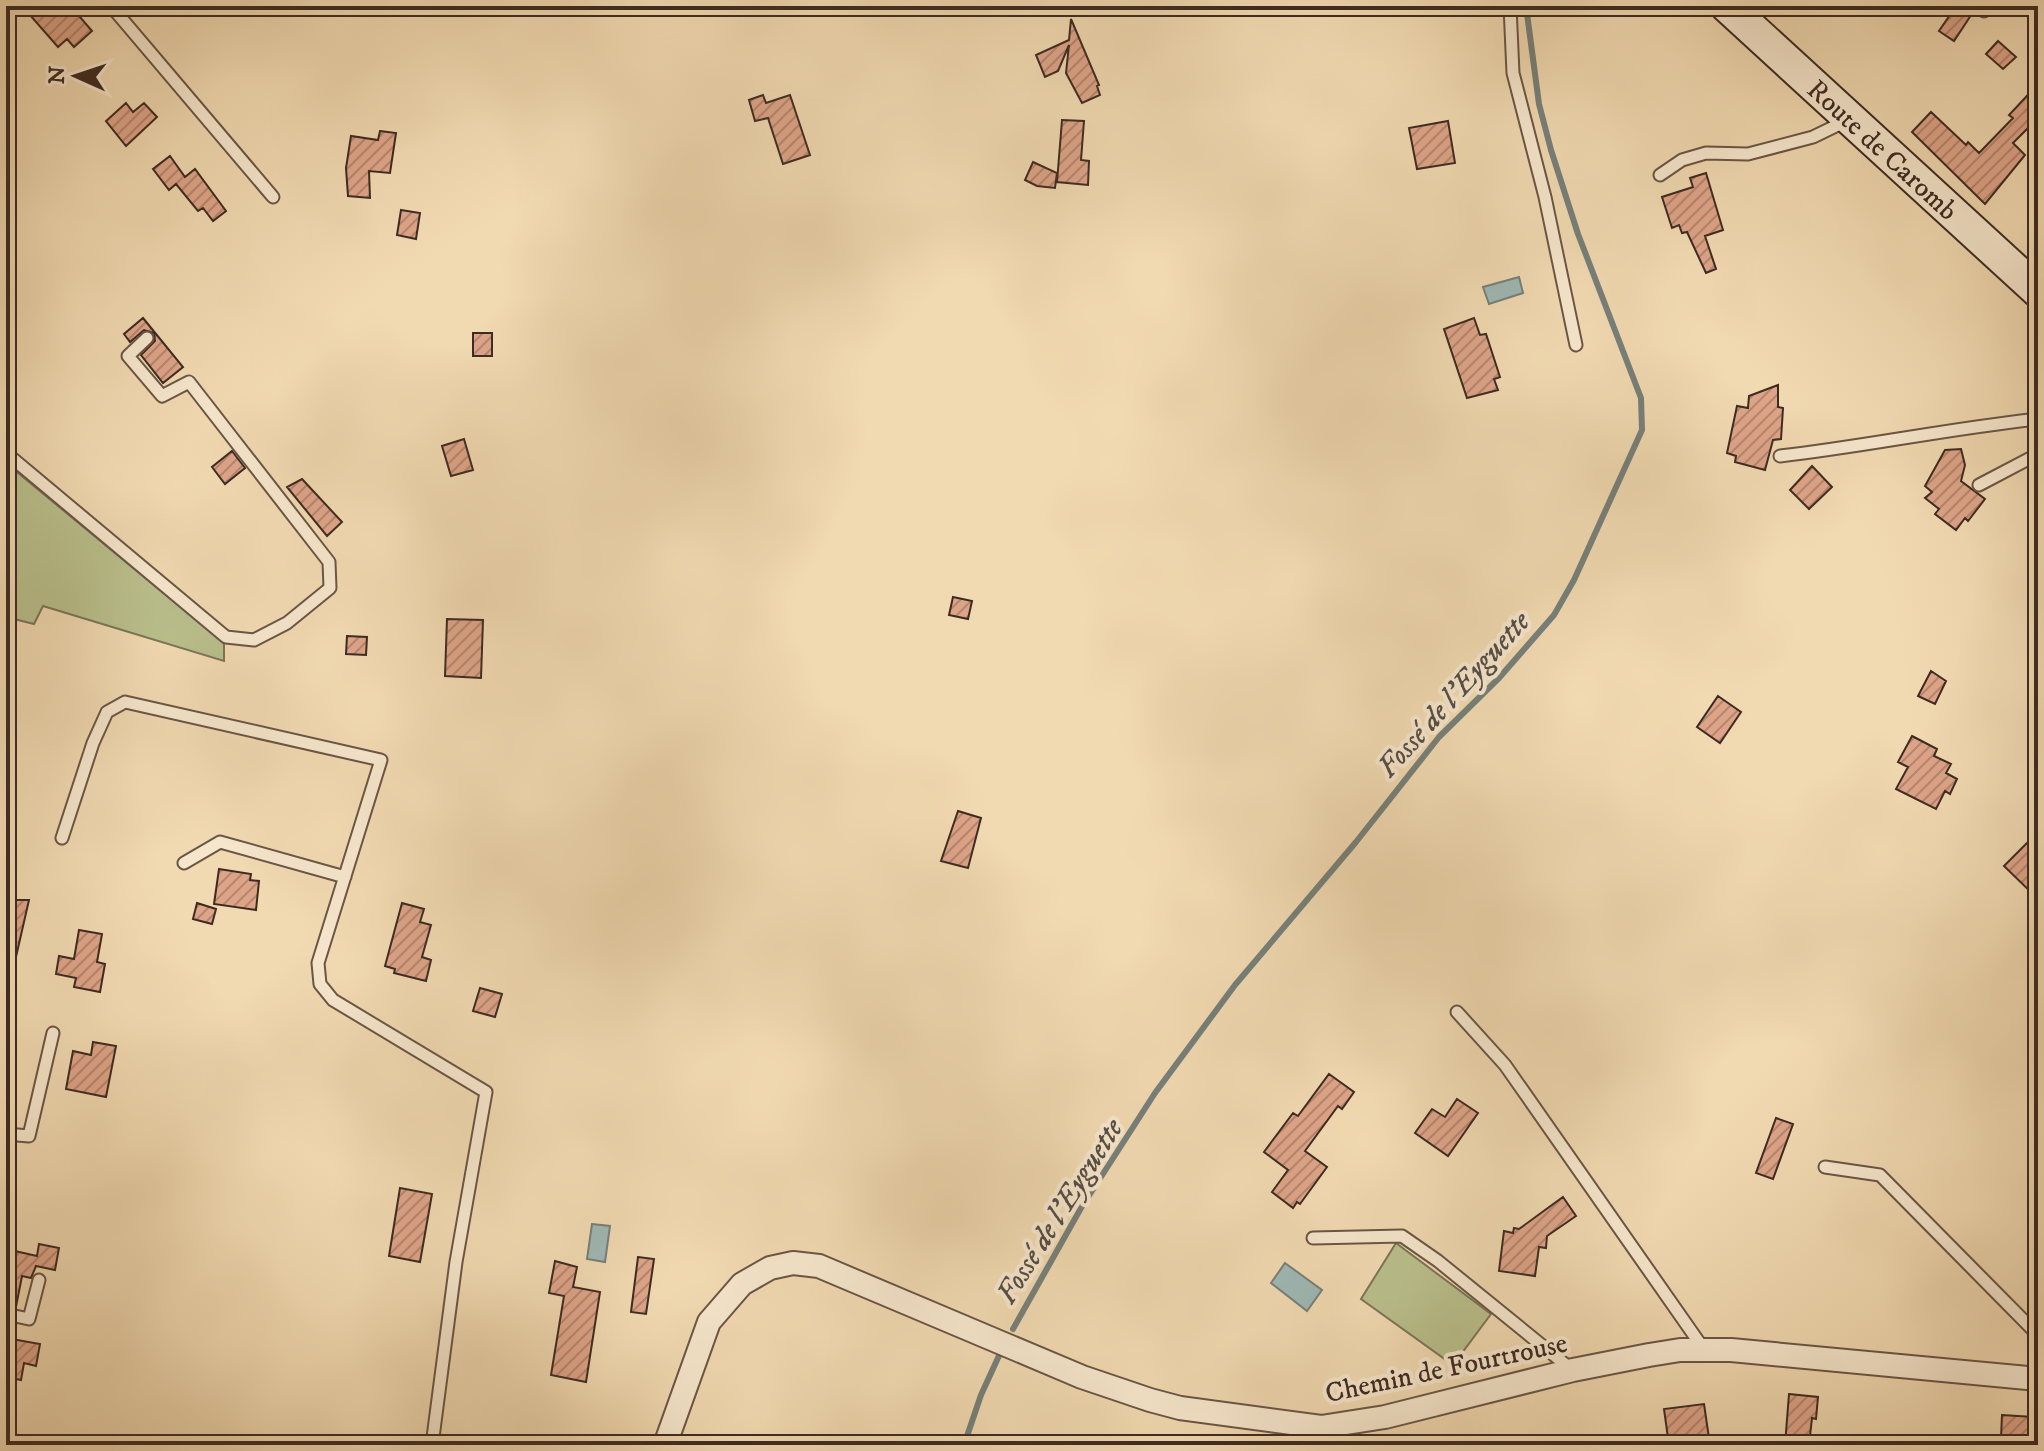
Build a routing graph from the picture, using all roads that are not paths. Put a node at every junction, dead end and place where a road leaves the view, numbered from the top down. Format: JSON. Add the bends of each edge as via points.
{"nodes":[{"id":1,"x":111,"y":6,"type":"edge"},
{"id":2,"x":1510,"y":6,"type":"edge"},
{"id":3,"x":1727,"y":6,"type":"edge"},
{"id":4,"x":1851,"y":119,"type":"junction"},
{"id":5,"x":1660,"y":175,"type":"dead end"},
{"id":6,"x":273,"y":197,"type":"dead end"},
{"id":7,"x":2033,"y":279,"type":"edge"},
{"id":8,"x":147,"y":338,"type":"dead end"},
{"id":9,"x":1576,"y":345,"type":"dead end"},
{"id":10,"x":2038,"y":419,"type":"edge"},
{"id":11,"x":6,"y":453,"type":"edge"},
{"id":12,"x":2038,"y":454,"type":"edge"},
{"id":13,"x":1780,"y":456,"type":"dead end"},
{"id":14,"x":1979,"y":485,"type":"dead end"},
{"id":15,"x":62,"y":838,"type":"dead end"},
{"id":16,"x":184,"y":863,"type":"dead end"},
{"id":17,"x":345,"y":877,"type":"junction"},
{"id":18,"x":1457,"y":1012,"type":"dead end"},
{"id":19,"x":53,"y":1033,"type":"dead end"},
{"id":20,"x":6,"y":1134,"type":"edge"},
{"id":21,"x":1825,"y":1167,"type":"dead end"},
{"id":22,"x":1313,"y":1238,"type":"dead end"},
{"id":23,"x":39,"y":1280,"type":"dead end"},
{"id":24,"x":6,"y":1314,"type":"edge"},
{"id":25,"x":2038,"y":1335,"type":"edge"},
{"id":26,"x":1703,"y":1348,"type":"junction"},
{"id":27,"x":1573,"y":1370,"type":"junction"},
{"id":28,"x":2038,"y":1379,"type":"edge"},
{"id":29,"x":432,"y":1445,"type":"edge"},
{"id":30,"x":665,"y":1445,"type":"edge"}],
"edges":[{"from":1,"to":6,"type":"lane"},
{"from":2,"to":9,"type":"lane","via":[[1513,73]]},
{"from":3,"to":4,"type":"main road","name":"Route de Caromb"},
{"from":4,"to":5,"type":"lane","via":[[1813,137],[1748,154],[1706,153],[1682,160]]},
{"from":4,"to":7,"type":"main road","name":"Route de Caromb"},
{"from":8,"to":11,"type":"lane","via":[[128,356],[162,396],[189,382],[329,562],[330,588],[287,623],[254,640],[226,637]]},
{"from":10,"to":13,"type":"lane"},
{"from":12,"to":14,"type":"lane"},
{"from":15,"to":17,"type":"lane","via":[[107,712],[125,702],[381,760]]},
{"from":16,"to":17,"type":"lane","via":[[220,842]]},
{"from":17,"to":29,"type":"lane","via":[[318,963],[320,984],[333,1000],[486,1092]]},
{"from":18,"to":26,"type":"lane","via":[[1505,1065]]},
{"from":19,"to":20,"type":"lane","via":[[29,1136]]},
{"from":21,"to":25,"type":"lane","via":[[1880,1175]]},
{"from":22,"to":27,"type":"lane","via":[[1402,1236]]},
{"from":23,"to":24,"type":"lane","via":[[29,1319]]},
{"from":26,"to":27,"type":"street","name":"Chemin de Fourtrouse"},
{"from":26,"to":28,"type":"street","name":"Chemin de Fourtrouse"},
{"from":27,"to":30,"type":"street","name":"Chemin de Fourtrouse","via":[[1385,1417],[1321,1427],[1180,1408],[1082,1377],[819,1266],[793,1263],[770,1268],[742,1284],[709,1322]]}]}
